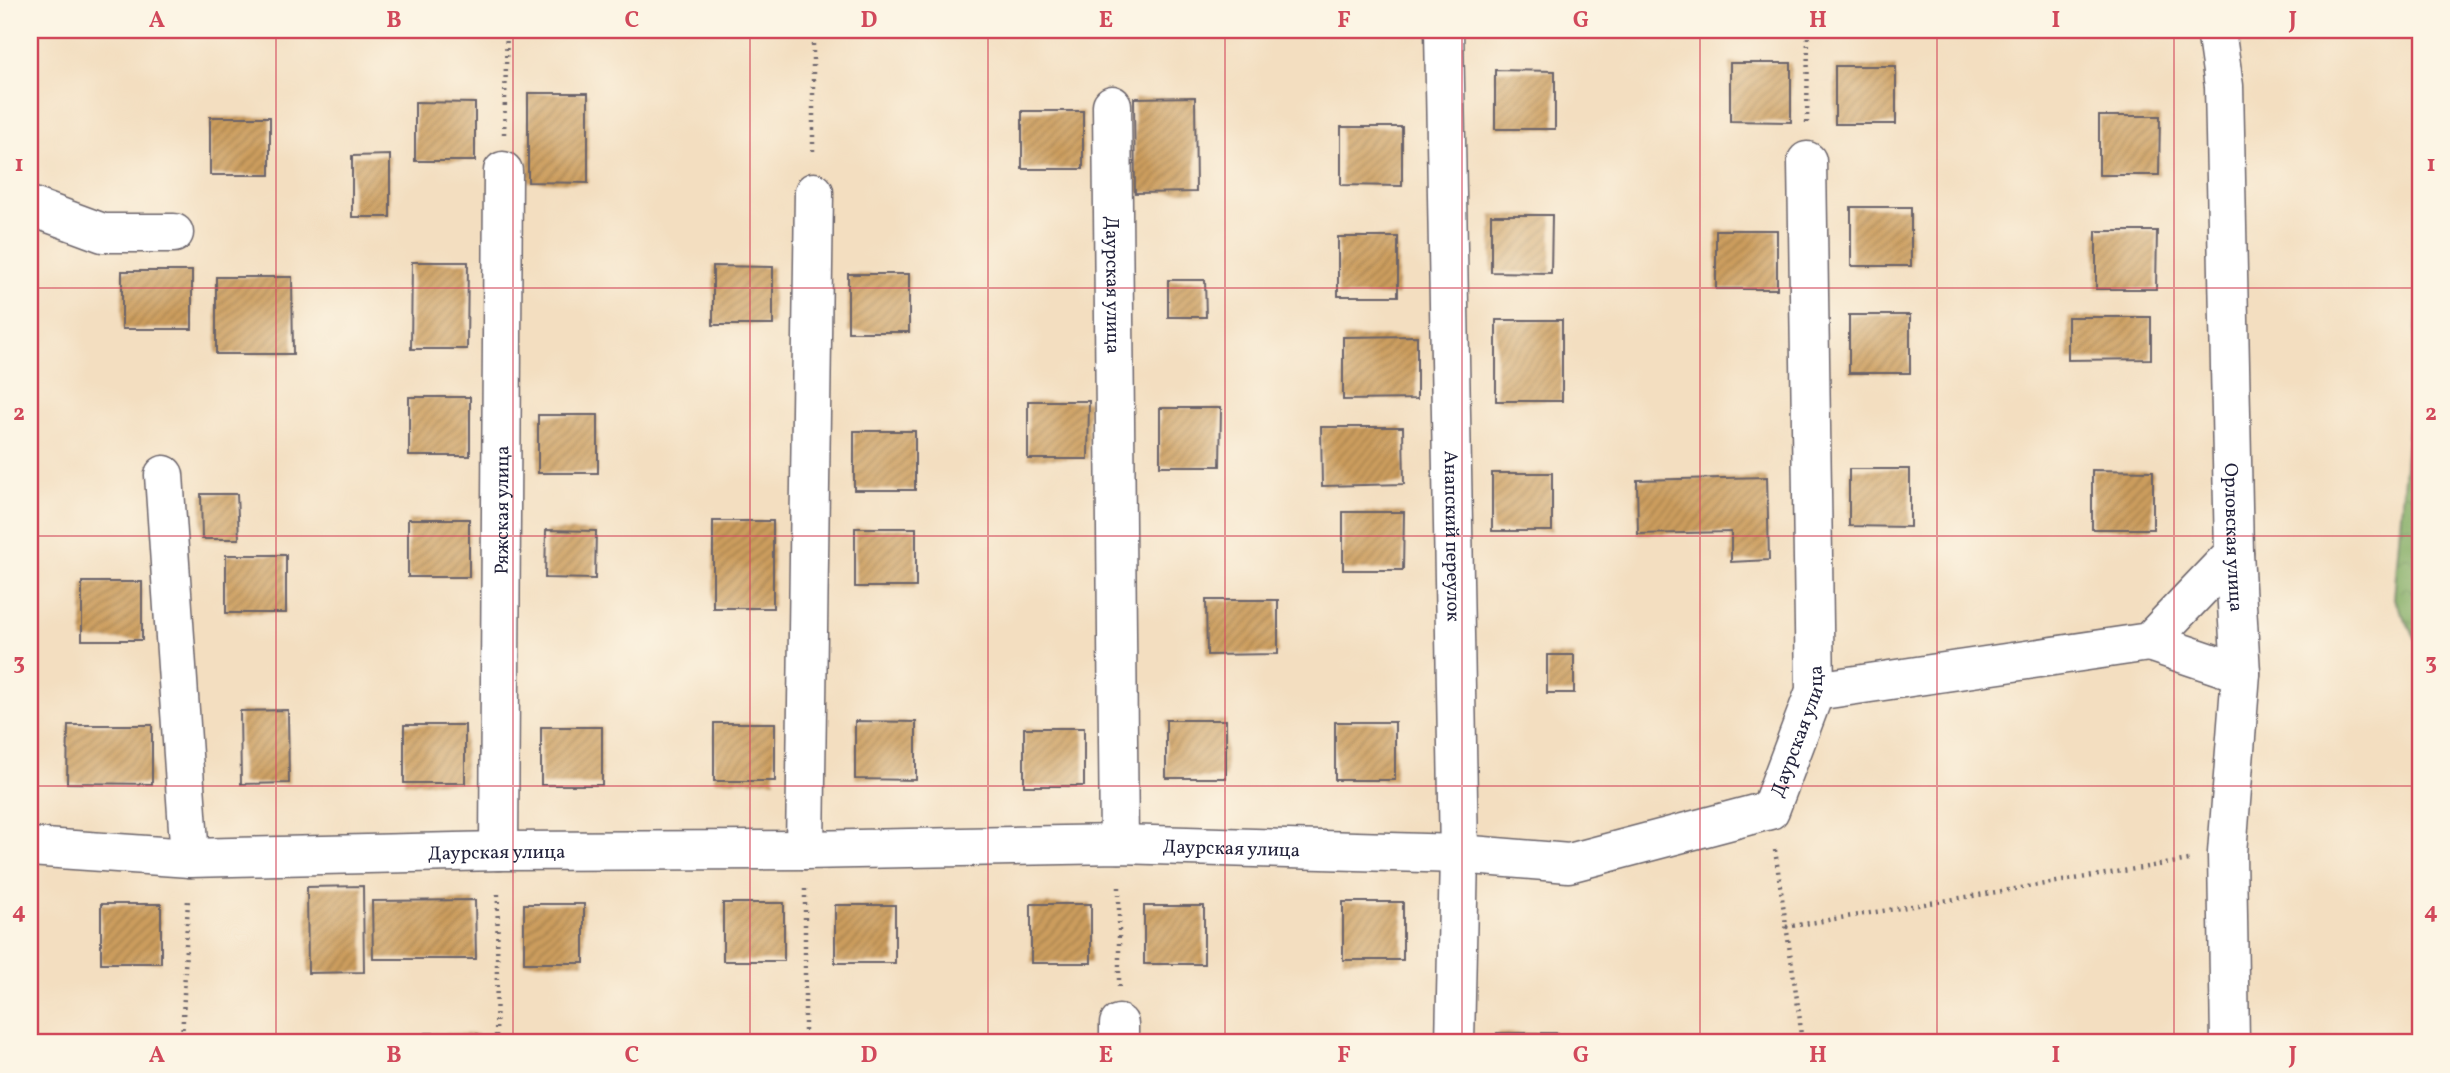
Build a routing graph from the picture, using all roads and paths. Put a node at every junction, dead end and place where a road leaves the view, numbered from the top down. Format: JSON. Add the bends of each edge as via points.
{"nodes":[{"id":1,"x":507,"y":30,"type":"edge"},
{"id":2,"x":813,"y":30,"type":"edge"},
{"id":3,"x":1444,"y":30,"type":"edge"},
{"id":4,"x":1808,"y":30,"type":"edge"},
{"id":5,"x":2216,"y":30,"type":"edge"},
{"id":6,"x":1112,"y":105,"type":"dead end"},
{"id":7,"x":1807,"y":161,"type":"joint"},
{"id":8,"x":503,"y":171,"type":"joint"},
{"id":9,"x":814,"y":192,"type":"joint"},
{"id":10,"x":30,"y":206,"type":"edge"},
{"id":11,"x":174,"y":233,"type":"dead end"},
{"id":12,"x":164,"y":475,"type":"dead end"},
{"id":13,"x":2234,"y":552,"type":"junction"},
{"id":14,"x":2149,"y":642,"type":"junction"},
{"id":15,"x":2241,"y":673,"type":"junction"},
{"id":16,"x":1815,"y":691,"type":"junction"},
{"id":17,"x":1770,"y":810,"type":"junction"},
{"id":18,"x":1119,"y":844,"type":"junction"},
{"id":19,"x":30,"y":846,"type":"edge"},
{"id":20,"x":499,"y":850,"type":"junction"},
{"id":21,"x":804,"y":850,"type":"junction"},
{"id":22,"x":2227,"y":853,"type":"junction"},
{"id":23,"x":1459,"y":854,"type":"junction"},
{"id":24,"x":190,"y":858,"type":"junction"},
{"id":25,"x":1786,"y":926,"type":"junction"},
{"id":26,"x":1119,"y":1034,"type":"edge"},
{"id":27,"x":182,"y":1043,"type":"edge"},
{"id":28,"x":496,"y":1043,"type":"edge"},
{"id":29,"x":805,"y":1043,"type":"edge"},
{"id":30,"x":1455,"y":1043,"type":"edge"},
{"id":31,"x":1801,"y":1043,"type":"edge"},
{"id":32,"x":2230,"y":1043,"type":"edge"}],
"edges":[{"from":1,"to":8,"type":"path"},
{"from":2,"to":9,"type":"path"},
{"from":3,"to":23,"type":"street","name":"Анапский переулок"},
{"from":4,"to":7,"type":"path"},
{"from":5,"to":13,"type":"street","name":"Орловская улица","via":[[2224,86]]},
{"from":6,"to":18,"type":"street","name":"Даурская улица"},
{"from":7,"to":16,"type":"street","name":"Даурская улица"},
{"from":8,"to":20,"type":"street","name":"Ряжская улица"},
{"from":9,"to":21,"type":"street"},
{"from":10,"to":11,"type":"street","via":[[103,233]]},
{"from":12,"to":24,"type":"street"},
{"from":13,"to":14,"type":"street"},
{"from":13,"to":15,"type":"street","name":"Орловская улица"},
{"from":14,"to":15,"type":"street"},
{"from":14,"to":16,"type":"street"},
{"from":15,"to":22,"type":"street","name":"Орловская улица"},
{"from":16,"to":17,"type":"street","name":"Даурская улица"},
{"from":17,"to":23,"type":"street","name":"Даурская улица","via":[[1569,863]]},
{"from":17,"to":25,"type":"path"},
{"from":18,"to":21,"type":"street","name":"Даурская улица"},
{"from":18,"to":23,"type":"street","name":"Даурская улица"},
{"from":18,"to":26,"type":"path"},
{"from":19,"to":24,"type":"street","name":"Даурская улица"},
{"from":20,"to":21,"type":"street","name":"Даурская улица"},
{"from":20,"to":24,"type":"street","name":"Даурская улица"},
{"from":20,"to":28,"type":"path"},
{"from":21,"to":29,"type":"path"},
{"from":22,"to":25,"type":"path"},
{"from":22,"to":32,"type":"street","name":"Орловская улица"},
{"from":23,"to":30,"type":"street","name":"Анапский переулок"},
{"from":24,"to":27,"type":"path"},
{"from":25,"to":31,"type":"path"}]}
